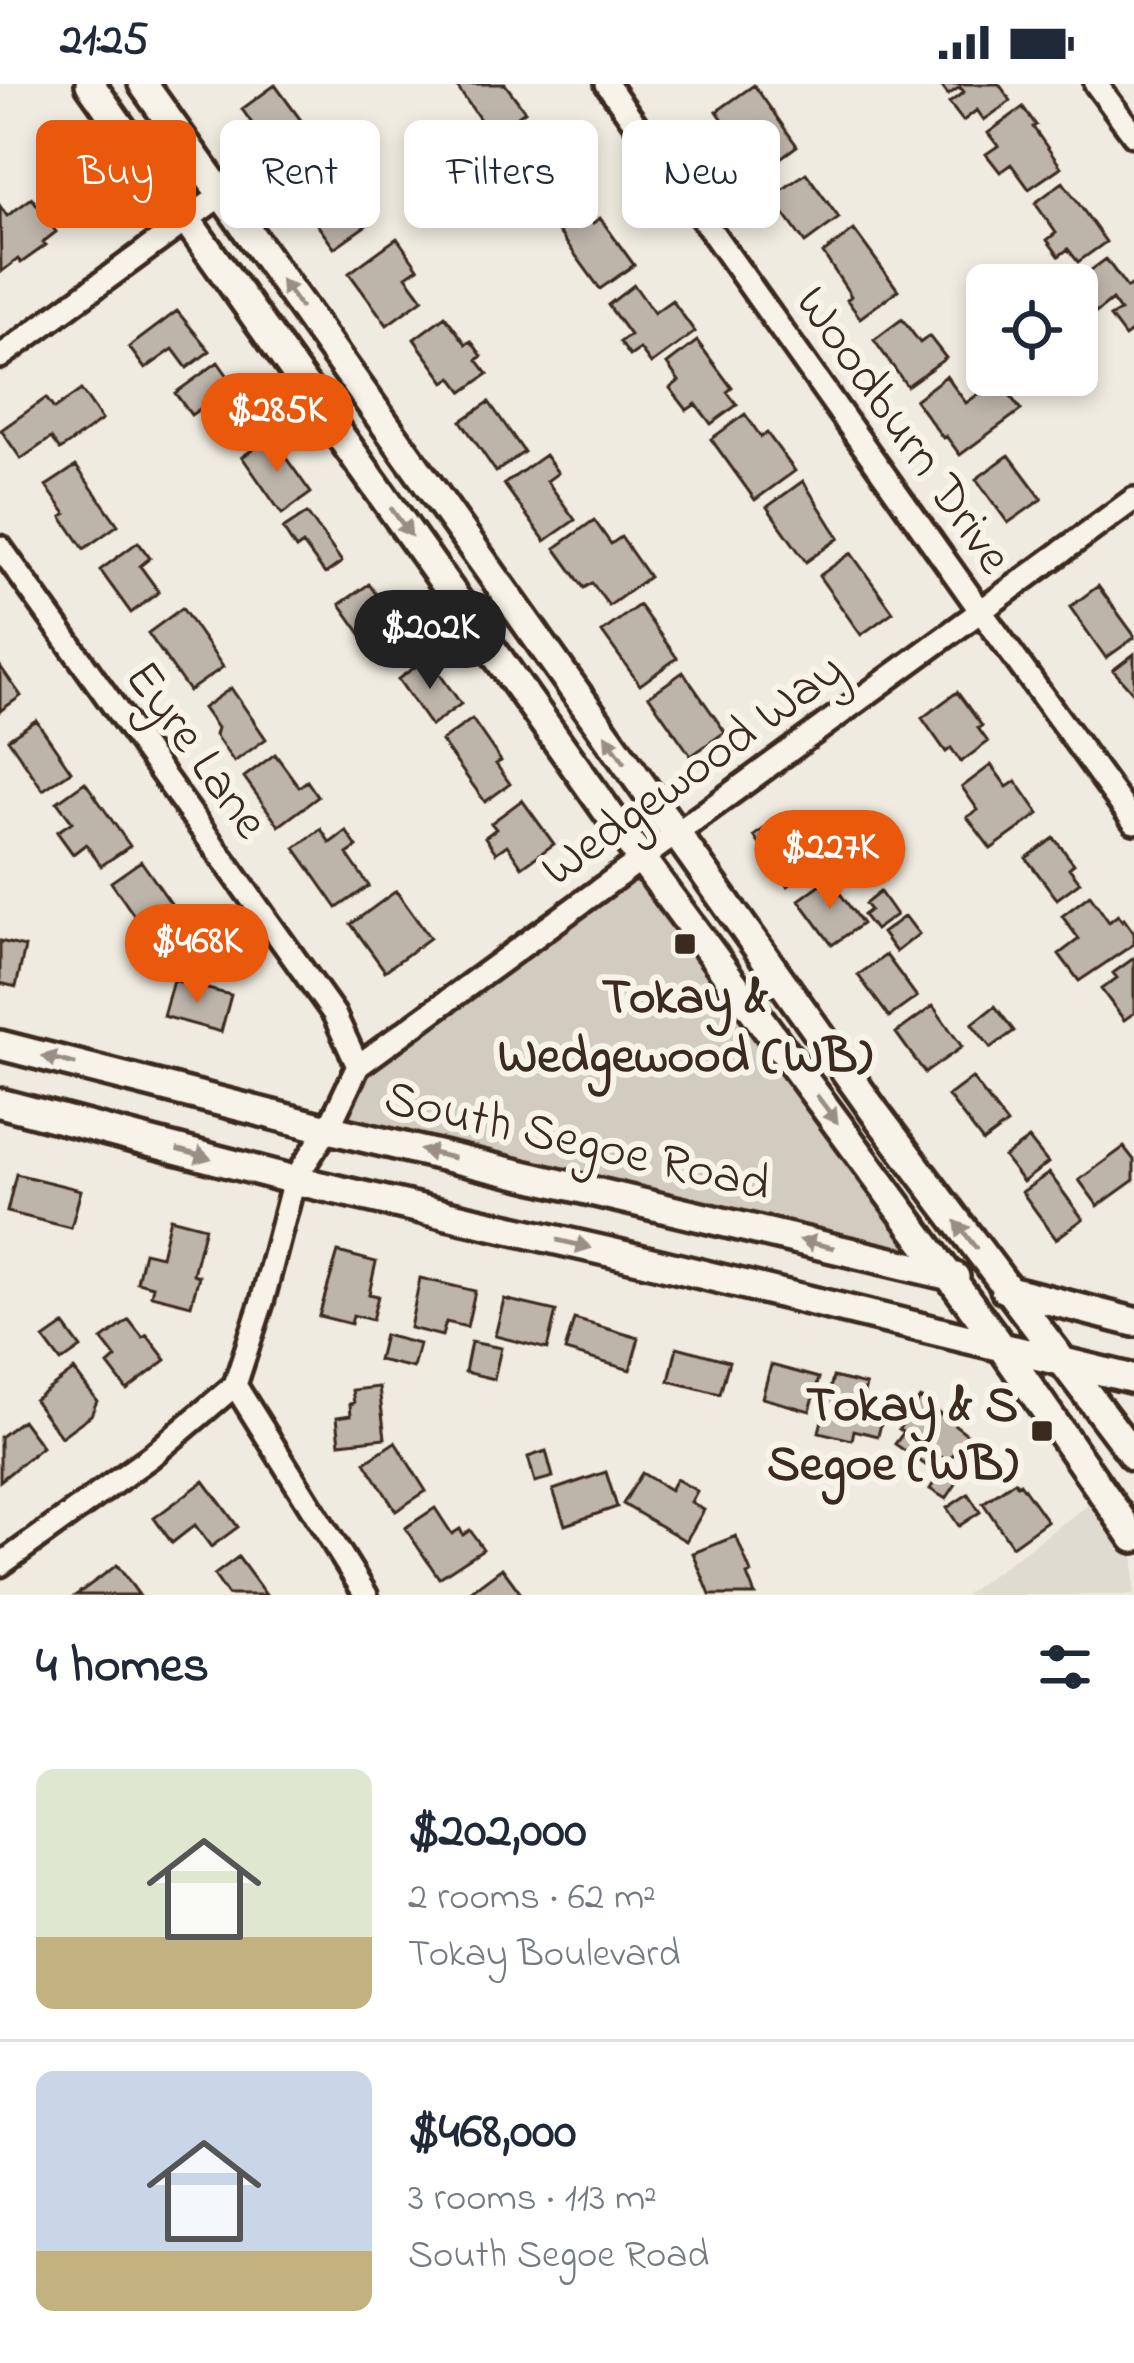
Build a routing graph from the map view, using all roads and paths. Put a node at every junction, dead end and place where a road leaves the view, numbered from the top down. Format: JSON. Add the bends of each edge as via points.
{"nodes":[{"id":1,"x":90,"y":84,"type":"edge"},
{"id":2,"x":142,"y":84,"type":"edge"},
{"id":3,"x":607,"y":84,"type":"edge"},
{"id":4,"x":1096,"y":84,"type":"edge"},
{"id":5,"x":115,"y":120,"type":"edge"},
{"id":6,"x":1134,"y":135,"type":"edge"},
{"id":7,"x":220,"y":194,"type":"edge"},
{"id":8,"x":175,"y":228,"type":"edge"},
{"id":9,"x":192,"y":228,"type":"edge"},
{"id":10,"x":244,"y":228,"type":"edge"},
{"id":11,"x":0,"y":356,"type":"edge"},
{"id":12,"x":1134,"y":499,"type":"edge"},
{"id":13,"x":0,"y":547,"type":"edge"},
{"id":14,"x":980,"y":610,"type":"junction"},
{"id":15,"x":1134,"y":822,"type":"edge"},
{"id":16,"x":676,"y":835,"type":"junction"},
{"id":17,"x":643,"y":860,"type":"junction"},
{"id":18,"x":0,"y":1045,"type":"edge"},
{"id":19,"x":358,"y":1066,"type":"junction"},
{"id":20,"x":0,"y":1103,"type":"edge"},
{"id":21,"x":328,"y":1129,"type":"junction"},
{"id":22,"x":294,"y":1180,"type":"junction"},
{"id":23,"x":952,"y":1276,"type":"junction"},
{"id":24,"x":1006,"y":1289,"type":"junction"},
{"id":25,"x":1134,"y":1320,"type":"edge"},
{"id":26,"x":1001,"y":1346,"type":"junction"},
{"id":27,"x":1063,"y":1361,"type":"junction"},
{"id":28,"x":1134,"y":1379,"type":"edge"},
{"id":29,"x":235,"y":1385,"type":"junction"},
{"id":30,"x":1134,"y":1456,"type":"edge"},
{"id":31,"x":1134,"y":1538,"type":"edge"},
{"id":32,"x":0,"y":1565,"type":"edge"},
{"id":33,"x":366,"y":1595,"type":"edge"}],
"edges":[{"from":1,"to":5,"type":"street"},
{"from":2,"to":7,"type":"street"},
{"from":3,"to":14,"type":"street","name":"Woodburn Drive"},
{"from":4,"to":6,"type":"street"},
{"from":8,"to":11,"type":"street"},
{"from":9,"to":17,"type":"street","one_way":true},
{"from":16,"to":10,"type":"street","one_way":true},
{"from":12,"to":14,"type":"street","name":"Wedgewood Way"},
{"from":13,"to":19,"type":"street","name":"Eyre Lane","via":[[334,1014]]},
{"from":14,"to":15,"type":"street","name":"Woodburn Drive"},
{"from":14,"to":16,"type":"street","name":"Wedgewood Way"},
{"from":16,"to":17,"type":"street","name":"Wedgewood Way"},
{"from":24,"to":16,"type":"street","one_way":true},
{"from":17,"to":19,"type":"street","name":"Wedgewood Way"},
{"from":17,"to":23,"type":"street","one_way":true},
{"from":21,"to":18,"type":"street","name":"South Segoe Road","one_way":true},
{"from":19,"to":21,"type":"street","name":"Wedgewood Way"},
{"from":20,"to":22,"type":"street","name":"South Segoe Road","one_way":true},
{"from":21,"to":22,"type":"street","name":"Wedgewood Way"},
{"from":23,"to":21,"type":"street","name":"South Segoe Road","one_way":true},
{"from":22,"to":26,"type":"street","name":"South Segoe Road","one_way":true},
{"from":22,"to":29,"type":"street","name":"Wedgewood Way"},
{"from":23,"to":24,"type":"street","name":"South Segoe Road"},
{"from":23,"to":26,"type":"street"},
{"from":24,"to":25,"type":"street","name":"South Segoe Road"},
{"from":24,"to":27,"type":"street"},
{"from":26,"to":27,"type":"street","name":"South Segoe Road"},
{"from":26,"to":31,"type":"street"},
{"from":27,"to":28,"type":"street","name":"South Segoe Road"},
{"from":27,"to":30,"type":"street"},
{"from":29,"to":32,"type":"street"},
{"from":29,"to":33,"type":"street"}]}
